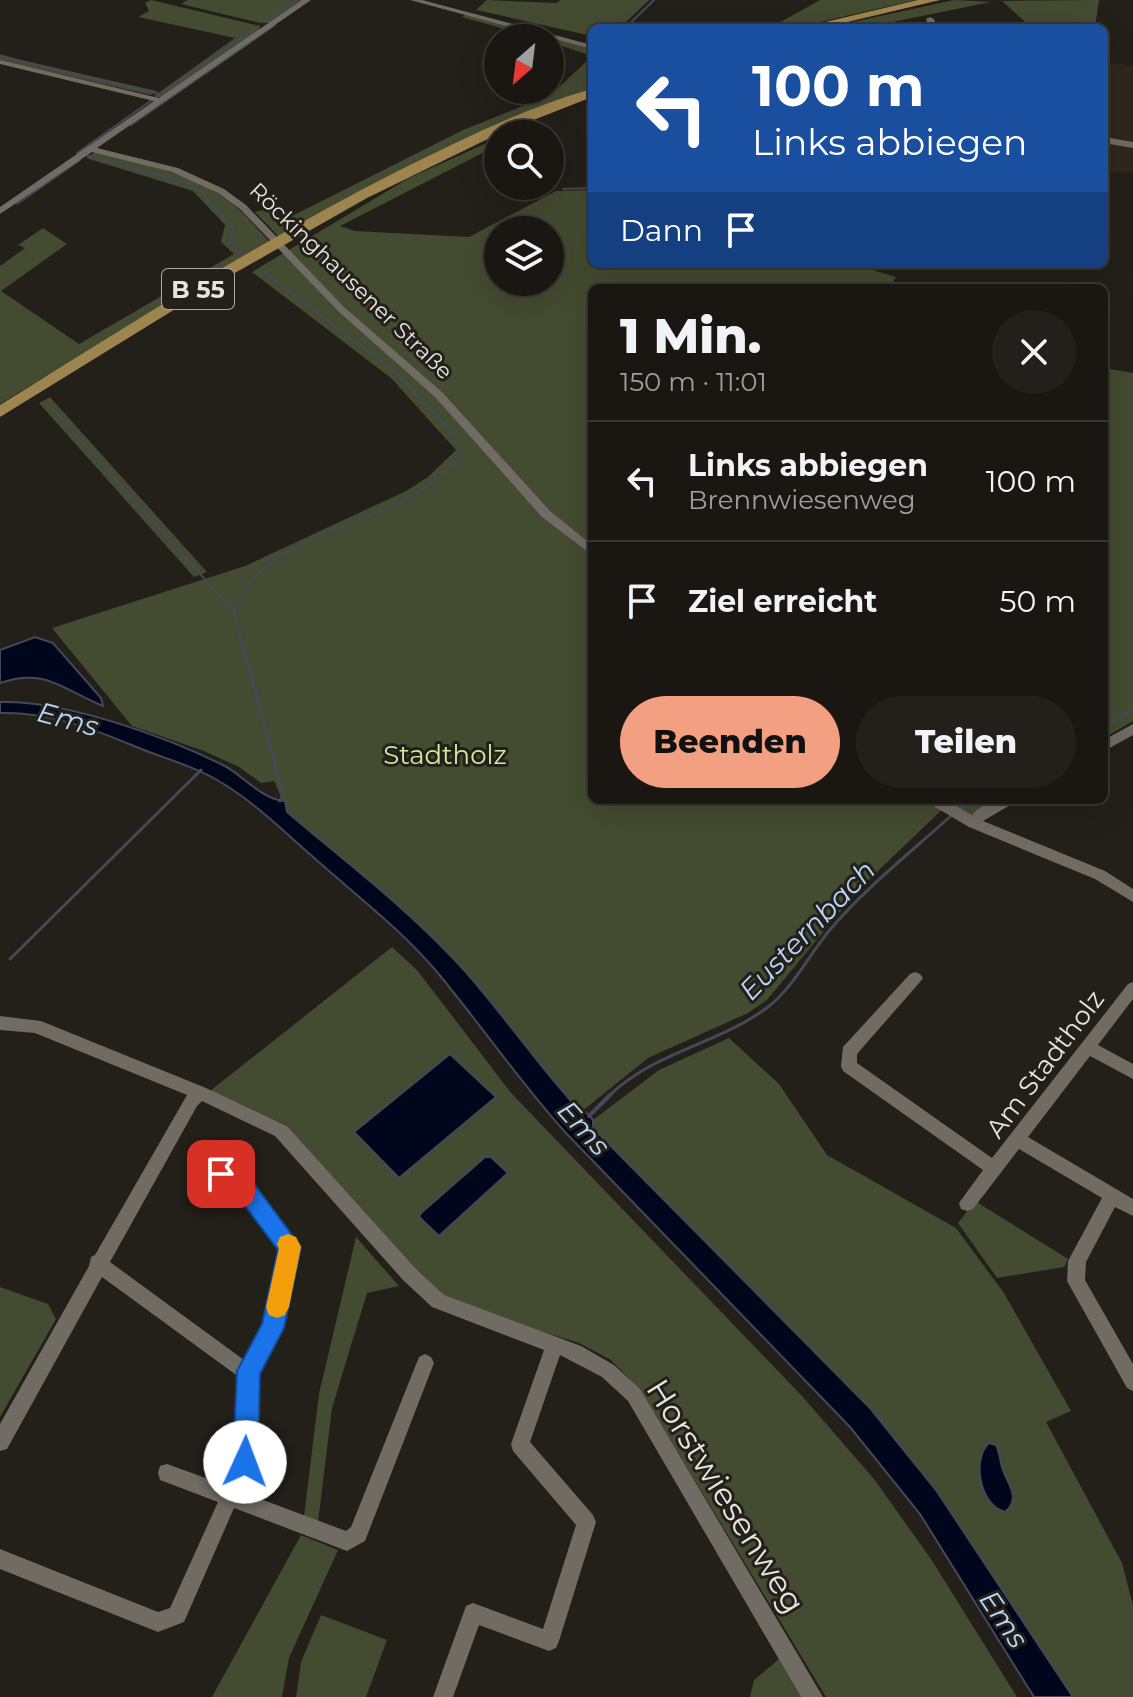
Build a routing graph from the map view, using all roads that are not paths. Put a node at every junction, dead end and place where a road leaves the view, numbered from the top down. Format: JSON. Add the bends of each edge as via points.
{"nodes":[{"id":1,"x":307,"y":0,"type":"edge"},
{"id":2,"x":414,"y":0,"type":"edge"},
{"id":3,"x":934,"y":0,"type":"edge"},
{"id":4,"x":930,"y":19,"type":"dead end"},
{"id":5,"x":824,"y":24,"type":"edge"},
{"id":6,"x":932,"y":24,"type":"edge"},
{"id":7,"x":588,"y":46,"type":"edge"},
{"id":8,"x":0,"y":62,"type":"edge"},
{"id":9,"x":588,"y":95,"type":"edge"},
{"id":10,"x":162,"y":101,"type":"junction"},
{"id":11,"x":1108,"y":141,"type":"edge"},
{"id":12,"x":1133,"y":145,"type":"edge"},
{"id":13,"x":92,"y":149,"type":"junction"},
{"id":14,"x":0,"y":211,"type":"edge"},
{"id":15,"x":0,"y":412,"type":"edge"},
{"id":16,"x":588,"y":548,"type":"edge"},
{"id":17,"x":1133,"y":729,"type":"edge"},
{"id":18,"x":1108,"y":744,"type":"edge"},
{"id":19,"x":943,"y":804,"type":"edge"},
{"id":20,"x":1000,"y":804,"type":"edge"},
{"id":21,"x":969,"y":820,"type":"junction"},
{"id":22,"x":1133,"y":896,"type":"edge"},
{"id":23,"x":915,"y":978,"type":"dead end"},
{"id":24,"x":1133,"y":988,"type":"edge"},
{"id":25,"x":0,"y":1023,"type":"edge"},
{"id":26,"x":1090,"y":1048,"type":"junction"},
{"id":27,"x":1133,"y":1072,"type":"edge"},
{"id":28,"x":200,"y":1093,"type":"junction"},
{"id":29,"x":1018,"y":1140,"type":"junction"},
{"id":30,"x":995,"y":1169,"type":"junction"},
{"id":31,"x":221,"y":1174,"type":"dead end"},
{"id":32,"x":1112,"y":1196,"type":"junction"},
{"id":33,"x":967,"y":1203,"type":"dead end"},
{"id":34,"x":1133,"y":1208,"type":"edge"},
{"id":35,"x":97,"y":1263,"type":"junction"},
{"id":36,"x":555,"y":1345,"type":"junction"},
{"id":37,"x":425,"y":1363,"type":"dead end"},
{"id":38,"x":248,"y":1371,"type":"junction"},
{"id":39,"x":1133,"y":1382,"type":"edge"},
{"id":40,"x":0,"y":1442,"type":"edge"},
{"id":41,"x":167,"y":1473,"type":"dead end"},
{"id":42,"x":231,"y":1497,"type":"junction"},
{"id":43,"x":0,"y":1559,"type":"edge"},
{"id":44,"x":443,"y":1697,"type":"edge"},
{"id":45,"x":813,"y":1697,"type":"edge"}],
"edges":[{"from":1,"to":10,"type":"street"},
{"from":2,"to":7,"type":"street"},
{"from":3,"to":5,"type":"main road"},
{"from":4,"to":6,"type":"street"},
{"from":8,"to":10,"type":"street"},
{"from":9,"to":15,"type":"main road","number":"B 55","via":[[360,198]]},
{"from":10,"to":13,"type":"street"},
{"from":11,"to":12,"type":"street"},
{"from":13,"to":14,"type":"street"},
{"from":13,"to":16,"type":"street","name":"Röckinghausener Straße","via":[[199,180],[243,207],[341,309],[439,395],[546,514]]},
{"from":17,"to":18,"type":"street"},
{"from":19,"to":21,"type":"street"},
{"from":20,"to":21,"type":"street"},
{"from":21,"to":22,"type":"street","via":[[1100,875]]},
{"from":23,"to":30,"type":"street","name":"Am Stadtholz","via":[[849,1052],[849,1066]]},
{"from":24,"to":26,"type":"street","name":"Am Stadtholz"},
{"from":25,"to":28,"type":"street","name":"Horstwiesenweg","via":[[36,1026]]},
{"from":26,"to":27,"type":"street"},
{"from":26,"to":29,"type":"street","name":"Am Stadtholz"},
{"from":28,"to":35,"type":"street"},
{"from":28,"to":36,"type":"street","name":"Horstwiesenweg","via":[[281,1131],[438,1301]]},
{"from":29,"to":30,"type":"street","name":"Am Stadtholz"},
{"from":29,"to":32,"type":"street"},
{"from":30,"to":33,"type":"street","name":"Am Stadtholz"},
{"from":31,"to":38,"type":"street","via":[[238,1180],[290,1247],[273,1328]]},
{"from":32,"to":34,"type":"street"},
{"from":32,"to":39,"type":"street","via":[[1074,1273]]},
{"from":35,"to":38,"type":"street"},
{"from":35,"to":40,"type":"street"},
{"from":36,"to":44,"type":"street","via":[[520,1444],[586,1522],[549,1641],[473,1613]]},
{"from":36,"to":45,"type":"street","name":"Horstwiesenweg","via":[[608,1371],[634,1395]]},
{"from":37,"to":42,"type":"street","via":[[358,1534],[347,1541]]},
{"from":38,"to":42,"type":"street","via":[[245,1462]]},
{"from":41,"to":42,"type":"street"},
{"from":42,"to":43,"type":"street","via":[[177,1615],[158,1622]]}]}
